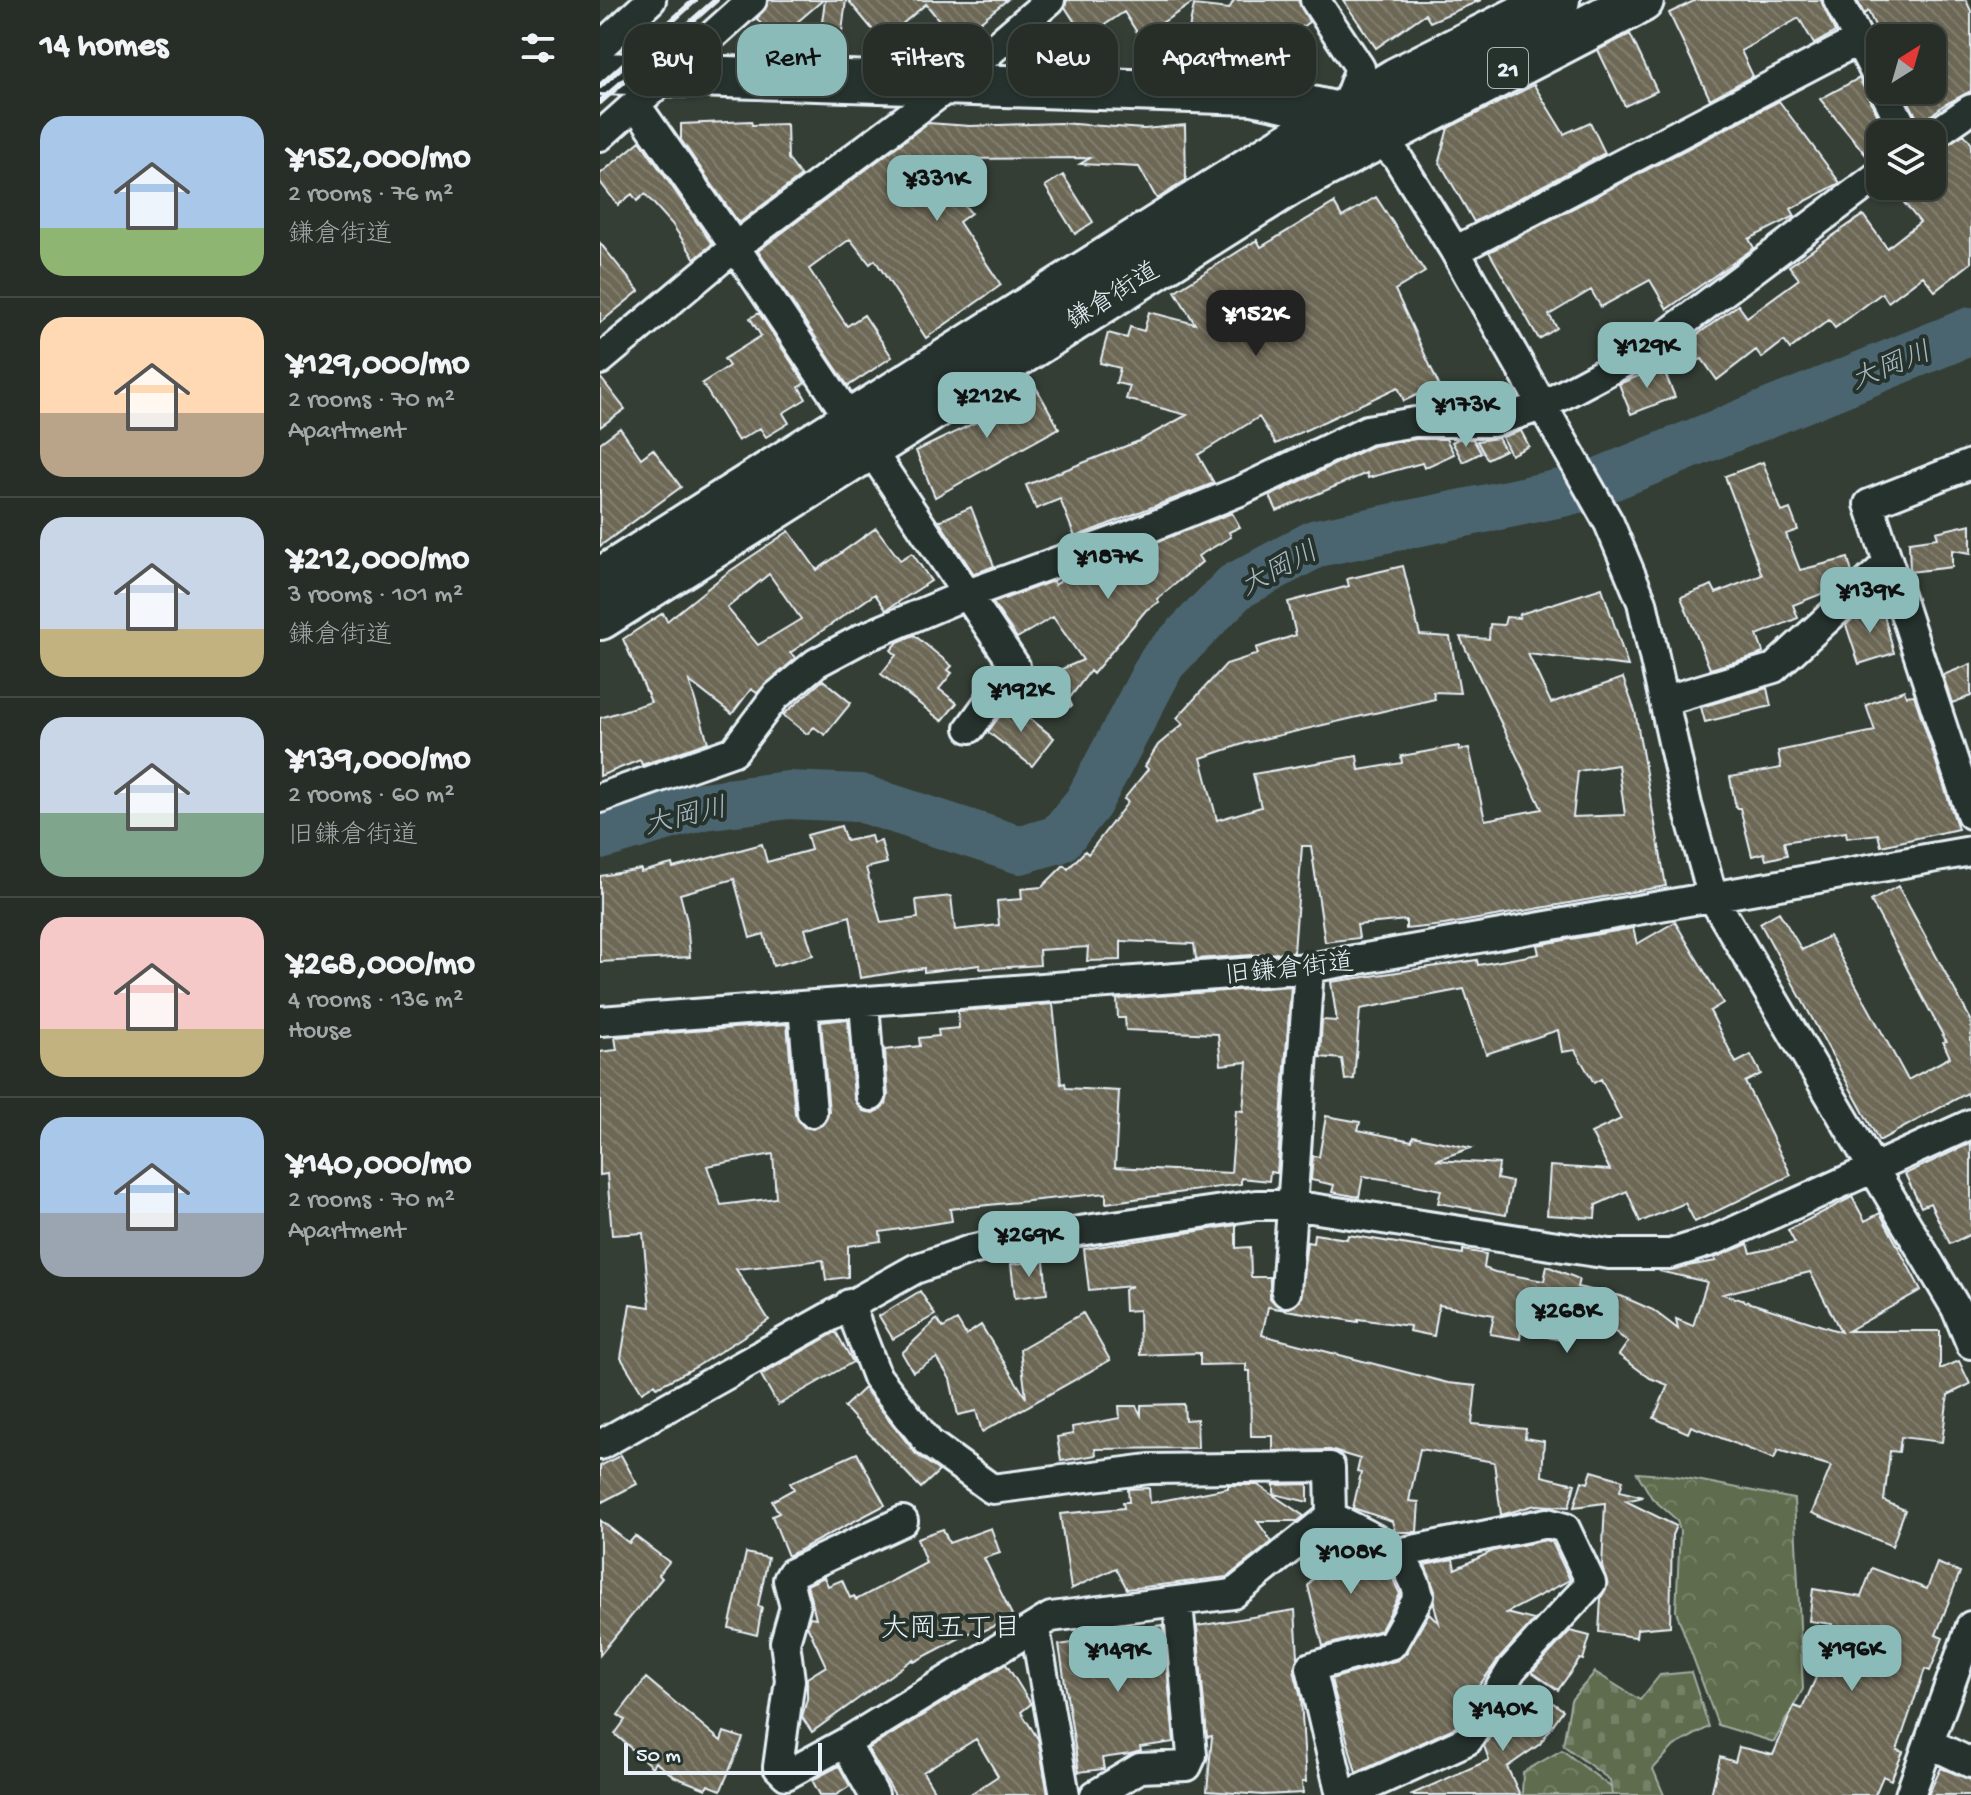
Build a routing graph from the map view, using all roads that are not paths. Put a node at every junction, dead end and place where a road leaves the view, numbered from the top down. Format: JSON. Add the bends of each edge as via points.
{"nodes":[{"id":1,"x":651,"y":0,"type":"edge"},
{"id":2,"x":752,"y":0,"type":"edge"},
{"id":3,"x":1050,"y":0,"type":"edge"},
{"id":4,"x":1315,"y":0,"type":"edge"},
{"id":5,"x":1557,"y":0,"type":"edge"},
{"id":6,"x":1641,"y":0,"type":"edge"},
{"id":7,"x":1838,"y":0,"type":"edge"},
{"id":8,"x":721,"y":28,"type":"edge"},
{"id":9,"x":1859,"y":40,"type":"junction"},
{"id":10,"x":600,"y":47,"type":"edge"},
{"id":11,"x":992,"y":50,"type":"edge"},
{"id":12,"x":1866,"y":54,"type":"edge"},
{"id":13,"x":600,"y":73,"type":"edge"},
{"id":14,"x":624,"y":74,"type":"edge"},
{"id":15,"x":721,"y":77,"type":"edge"},
{"id":16,"x":863,"y":81,"type":"edge"},
{"id":17,"x":992,"y":85,"type":"edge"},
{"id":18,"x":646,"y":96,"type":"edge"},
{"id":19,"x":936,"y":96,"type":"edge"},
{"id":20,"x":636,"y":105,"type":"junction"},
{"id":21,"x":1971,"y":109,"type":"edge"},
{"id":22,"x":1360,"y":125,"type":"junction"},
{"id":23,"x":1946,"y":126,"type":"edge"},
{"id":24,"x":600,"y":136,"type":"edge"},
{"id":25,"x":1866,"y":185,"type":"edge"},
{"id":26,"x":735,"y":247,"type":"junction"},
{"id":27,"x":1455,"y":251,"type":"junction"},
{"id":28,"x":600,"y":360,"type":"edge"},
{"id":29,"x":1542,"y":406,"type":"junction"},
{"id":30,"x":860,"y":434,"type":"junction"},
{"id":31,"x":1971,"y":464,"type":"edge"},
{"id":32,"x":1886,"y":565,"type":"junction"},
{"id":33,"x":600,"y":581,"type":"edge"},
{"id":34,"x":965,"y":595,"type":"junction"},
{"id":35,"x":600,"y":617,"type":"edge"},
{"id":36,"x":1666,"y":700,"type":"junction"},
{"id":37,"x":970,"y":728,"type":"dead end"},
{"id":38,"x":600,"y":798,"type":"edge"},
{"id":39,"x":1971,"y":814,"type":"edge"},
{"id":40,"x":1971,"y":851,"type":"edge"},
{"id":41,"x":1713,"y":898,"type":"junction"},
{"id":42,"x":1309,"y":968,"type":"junction"},
{"id":43,"x":864,"y":1002,"type":"junction"},
{"id":44,"x":803,"y":1007,"type":"junction"},
{"id":45,"x":600,"y":1021,"type":"edge"},
{"id":46,"x":871,"y":1096,"type":"dead end"},
{"id":47,"x":812,"y":1112,"type":"dead end"},
{"id":48,"x":1971,"y":1124,"type":"edge"},
{"id":49,"x":1873,"y":1169,"type":"junction"},
{"id":50,"x":1292,"y":1205,"type":"junction"},
{"id":51,"x":1286,"y":1292,"type":"dead end"},
{"id":52,"x":849,"y":1304,"type":"junction"},
{"id":53,"x":1971,"y":1344,"type":"edge"},
{"id":54,"x":600,"y":1445,"type":"edge"},
{"id":55,"x":1331,"y":1516,"type":"junction"},
{"id":56,"x":903,"y":1521,"type":"dead end"},
{"id":57,"x":1398,"y":1553,"type":"junction"},
{"id":58,"x":1178,"y":1603,"type":"junction"},
{"id":59,"x":1971,"y":1626,"type":"edge"},
{"id":60,"x":1035,"y":1629,"type":"junction"},
{"id":61,"x":845,"y":1743,"type":"junction"},
{"id":62,"x":1929,"y":1743,"type":"junction"},
{"id":63,"x":1971,"y":1763,"type":"edge"},
{"id":64,"x":874,"y":1795,"type":"edge"},
{"id":65,"x":1065,"y":1795,"type":"edge"},
{"id":66,"x":1095,"y":1795,"type":"edge"},
{"id":67,"x":1341,"y":1795,"type":"edge"},
{"id":68,"x":1348,"y":1795,"type":"edge"},
{"id":69,"x":1910,"y":1795,"type":"edge"}],
"edges":[{"from":1,"to":10,"type":"street"},
{"from":2,"to":8,"type":"street"},
{"from":3,"to":11,"type":"street"},
{"from":4,"to":22,"type":"street","via":[[1360,68]]},
{"from":5,"to":22,"type":"main road","name":"鎌倉街道","number":"21","via":[[1397,80]]},
{"from":6,"to":22,"type":"main road","name":"鎌倉街道","number":"21"},
{"from":7,"to":9,"type":"street"},
{"from":9,"to":12,"type":"street"},
{"from":9,"to":27,"type":"street"},
{"from":13,"to":14,"type":"street"},
{"from":15,"to":16,"type":"street"},
{"from":17,"to":22,"type":"street","via":[[1253,94]]},
{"from":18,"to":20,"type":"street"},
{"from":19,"to":26,"type":"street"},
{"from":20,"to":24,"type":"street"},
{"from":20,"to":26,"type":"street"},
{"from":21,"to":23,"type":"street"},
{"from":22,"to":27,"type":"street","via":[[1397,157]]},
{"from":22,"to":30,"type":"main road","name":"鎌倉街道","number":"21","via":[[1271,156]]},
{"from":25,"to":29,"type":"street","via":[[1645,351]]},
{"from":26,"to":28,"type":"street"},
{"from":26,"to":30,"type":"street"},
{"from":27,"to":29,"type":"street"},
{"from":29,"to":34,"type":"street","via":[[1493,422],[1415,422],[1367,430],[1240,491]]},
{"from":29,"to":36,"type":"street","via":[[1609,523],[1642,602]]},
{"from":30,"to":33,"type":"main road","name":"鎌倉街道","number":"21"},
{"from":30,"to":34,"type":"street"},
{"from":30,"to":35,"type":"main road","name":"鎌倉街道","number":"21"},
{"from":31,"to":32,"type":"street","via":[[1869,504]]},
{"from":32,"to":36,"type":"street","via":[[1774,668]]},
{"from":32,"to":39,"type":"street"},
{"from":34,"to":37,"type":"street","via":[[1015,666]]},
{"from":34,"to":38,"type":"street","via":[[816,663],[775,697],[734,751]]},
{"from":36,"to":41,"type":"street"},
{"from":40,"to":41,"type":"street","name":"旧鎌倉街道"},
{"from":41,"to":42,"type":"street","name":"旧鎌倉街道"},
{"from":41,"to":49,"type":"street"},
{"from":42,"to":43,"type":"street","name":"旧鎌倉街道"},
{"from":42,"to":50,"type":"street"},
{"from":43,"to":44,"type":"street","name":"旧鎌倉街道"},
{"from":43,"to":46,"type":"street"},
{"from":44,"to":45,"type":"street","name":"旧鎌倉街道"},
{"from":44,"to":47,"type":"street"},
{"from":48,"to":49,"type":"street"},
{"from":49,"to":50,"type":"street","via":[[1715,1240],[1670,1254],[1609,1254]]},
{"from":49,"to":53,"type":"street","via":[[1956,1308]]},
{"from":50,"to":51,"type":"street"},
{"from":50,"to":52,"type":"street","via":[[1129,1221],[970,1250],[915,1269]]},
{"from":52,"to":54,"type":"street"},
{"from":52,"to":55,"type":"street","via":[[877,1377],[929,1443],[992,1489],[1149,1469],[1330,1467]]},
{"from":55,"to":57,"type":"street"},
{"from":55,"to":58,"type":"street","via":[[1233,1594]]},
{"from":56,"to":61,"type":"street","via":[[792,1573],[788,1580],[795,1607],[785,1642],[790,1680],[778,1767],[786,1775]]},
{"from":57,"to":67,"type":"street","via":[[1414,1576],[1419,1596],[1392,1644],[1311,1667]]},
{"from":57,"to":68,"type":"street","via":[[1547,1523],[1565,1528],[1591,1583],[1512,1669],[1468,1740]]},
{"from":58,"to":60,"type":"street","via":[[1051,1617]]},
{"from":58,"to":66,"type":"street","via":[[1192,1755],[1187,1766],[1140,1768]]},
{"from":59,"to":62,"type":"street"},
{"from":60,"to":61,"type":"street"},
{"from":60,"to":65,"type":"street"},
{"from":61,"to":64,"type":"street"},
{"from":62,"to":63,"type":"street"},
{"from":62,"to":69,"type":"street"}]}
